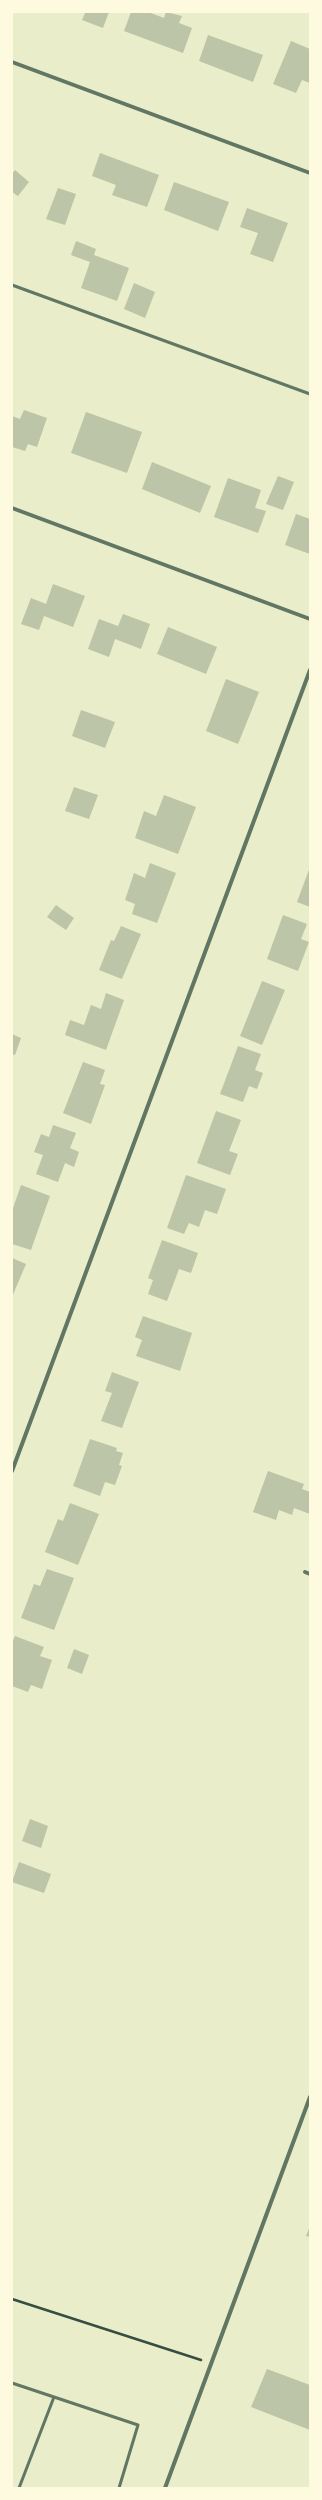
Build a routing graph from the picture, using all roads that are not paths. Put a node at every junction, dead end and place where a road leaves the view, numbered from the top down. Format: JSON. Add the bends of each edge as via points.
{"nodes":[{"id":1,"x":12,"y":62,"type":"edge"},
{"id":2,"x":310,"y":172,"type":"edge"},
{"id":3,"x":12,"y":285,"type":"edge"},
{"id":4,"x":310,"y":394,"type":"edge"},
{"id":5,"x":12,"y":508,"type":"edge"},
{"id":6,"x":310,"y":619,"type":"edge"},
{"id":7,"x":310,"y":670,"type":"edge"},
{"id":8,"x":12,"y":1471,"type":"edge"},
{"id":9,"x":305,"y":1572,"type":"dead end"},
{"id":10,"x":310,"y":1574,"type":"edge"},
{"id":11,"x":310,"y":2097,"type":"edge"},
{"id":12,"x":12,"y":2383,"type":"edge"},
{"id":13,"x":54,"y":2397,"type":"junction"},
{"id":14,"x":19,"y":2488,"type":"edge"},
{"id":15,"x":120,"y":2488,"type":"edge"},
{"id":16,"x":165,"y":2488,"type":"edge"}],
"edges":[{"from":1,"to":2,"type":"street"},
{"from":3,"to":4,"type":"lane"},
{"from":5,"to":6,"type":"street"},
{"from":7,"to":8,"type":"street"},
{"from":9,"to":10,"type":"street"},
{"from":11,"to":16,"type":"street"},
{"from":12,"to":13,"type":"lane"},
{"from":13,"to":14,"type":"lane"},
{"from":13,"to":15,"type":"lane","via":[[138,2425]]}]}
